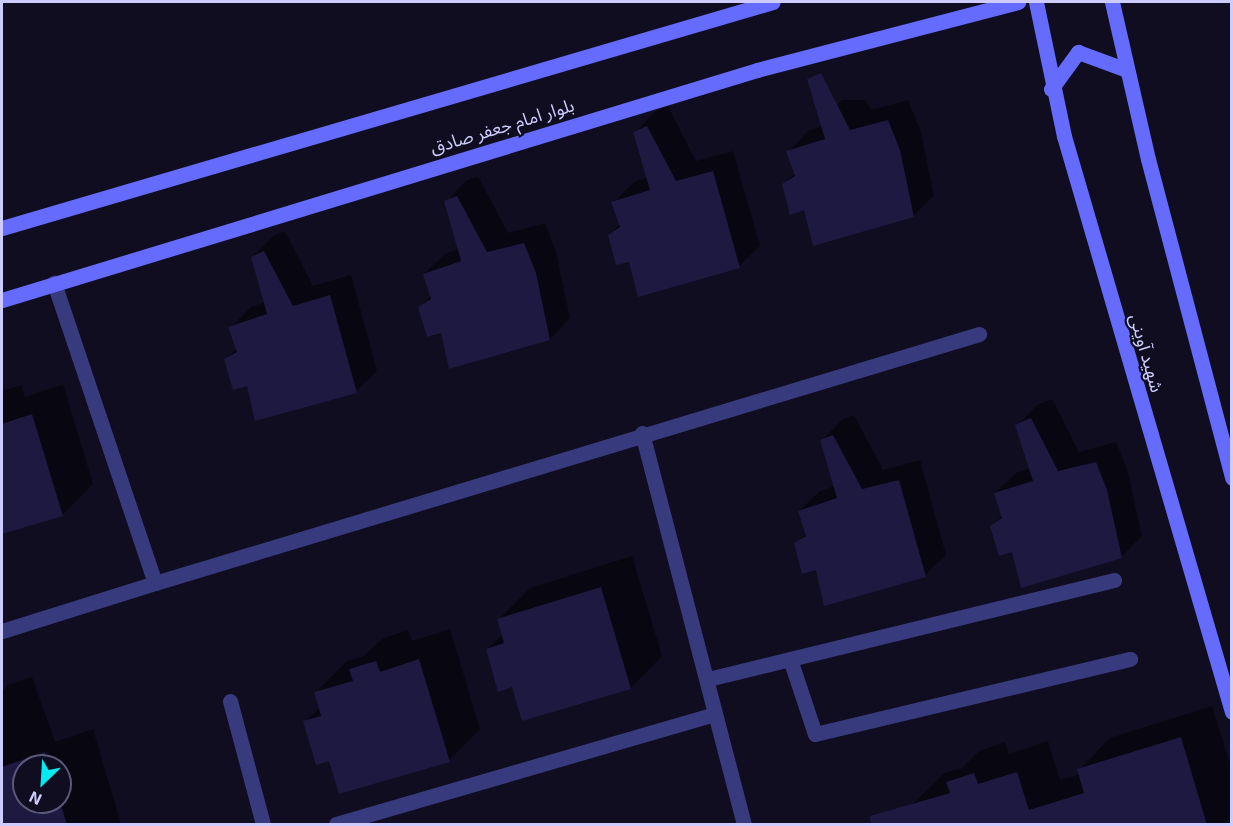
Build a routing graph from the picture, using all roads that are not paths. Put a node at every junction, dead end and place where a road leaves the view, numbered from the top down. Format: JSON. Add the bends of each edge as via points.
{"nodes":[{"id":1,"x":773,"y":2,"type":"edge"},
{"id":2,"x":1018,"y":2,"type":"edge"},
{"id":3,"x":1036,"y":2,"type":"edge"},
{"id":4,"x":1112,"y":2,"type":"edge"},
{"id":5,"x":1127,"y":70,"type":"junction"},
{"id":6,"x":1051,"y":89,"type":"junction"},
{"id":7,"x":2,"y":228,"type":"edge"},
{"id":8,"x":54,"y":284,"type":"junction"},
{"id":9,"x":2,"y":300,"type":"edge"},
{"id":10,"x":979,"y":334,"type":"dead end"},
{"id":11,"x":642,"y":433,"type":"junction"},
{"id":12,"x":1232,"y":478,"type":"edge"},
{"id":13,"x":1114,"y":579,"type":"dead end"},
{"id":14,"x":155,"y":583,"type":"junction"},
{"id":15,"x":2,"y":631,"type":"edge"},
{"id":16,"x":790,"y":659,"type":"junction"},
{"id":17,"x":1130,"y":659,"type":"dead end"},
{"id":18,"x":708,"y":679,"type":"junction"},
{"id":19,"x":230,"y":701,"type":"dead end"},
{"id":20,"x":1232,"y":712,"type":"edge"},
{"id":21,"x":714,"y":714,"type":"junction"},
{"id":22,"x":263,"y":825,"type":"edge"},
{"id":23,"x":336,"y":825,"type":"edge"},
{"id":24,"x":744,"y":825,"type":"edge"}],
"edges":[{"from":1,"to":7,"type":"street"},
{"from":2,"to":8,"type":"street","name":"بلوار امام جعفر صادق","via":[[757,70]]},
{"from":3,"to":6,"type":"street","name":"شهید آوینی"},
{"from":4,"to":5,"type":"street"},
{"from":5,"to":6,"type":"street","via":[[1078,52]]},
{"from":5,"to":12,"type":"street"},
{"from":6,"to":20,"type":"street","name":"شهید آوینی"},
{"from":8,"to":9,"type":"street","name":"بلوار امام جعفر صادق"},
{"from":8,"to":14,"type":"street"},
{"from":10,"to":11,"type":"street"},
{"from":11,"to":14,"type":"street"},
{"from":11,"to":18,"type":"street"},
{"from":13,"to":16,"type":"street"},
{"from":14,"to":15,"type":"street"},
{"from":16,"to":17,"type":"street","via":[[815,734]]},
{"from":16,"to":18,"type":"street"},
{"from":18,"to":21,"type":"street"},
{"from":19,"to":22,"type":"street"},
{"from":21,"to":23,"type":"street"},
{"from":21,"to":24,"type":"street"}]}
